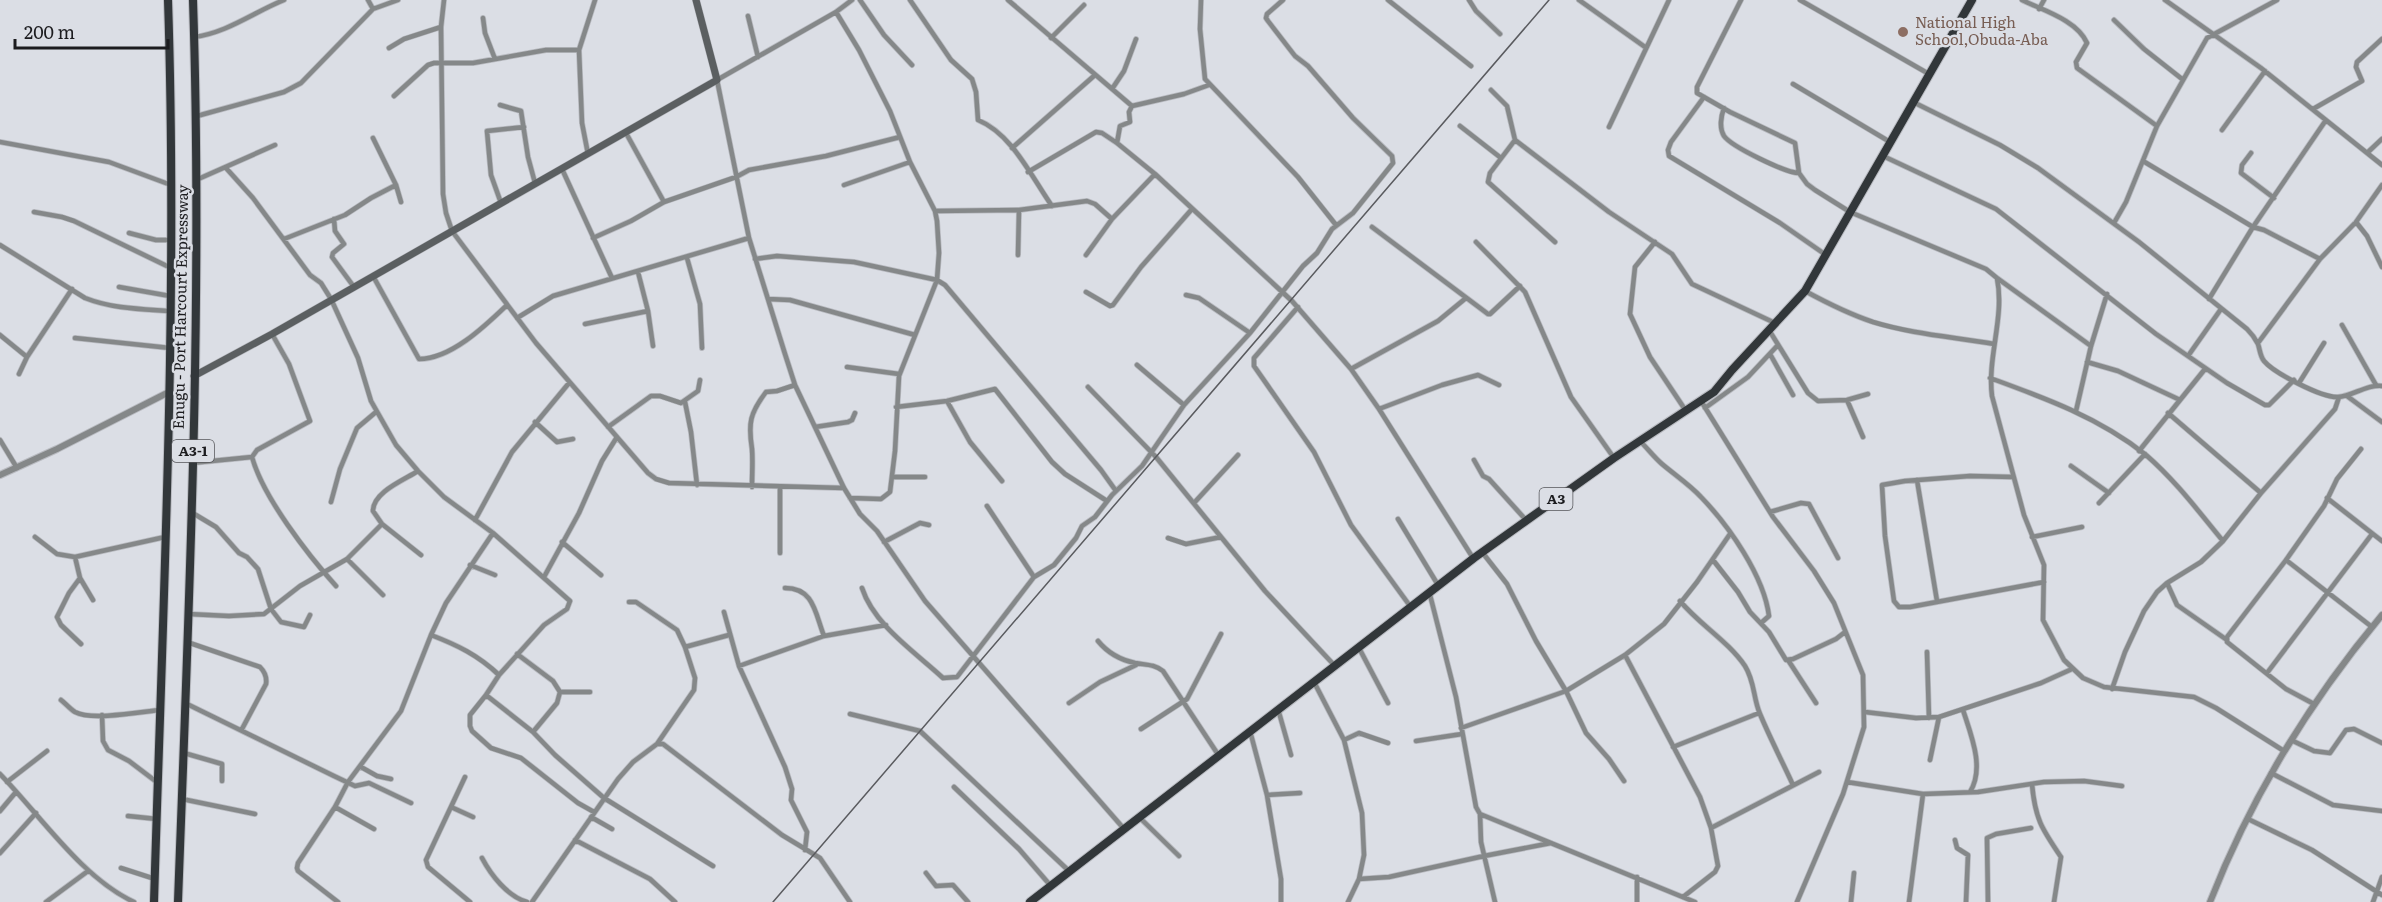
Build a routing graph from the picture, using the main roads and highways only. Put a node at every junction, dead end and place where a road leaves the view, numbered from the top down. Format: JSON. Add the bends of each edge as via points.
{"nodes":[{"id":1,"x":168,"y":0,"type":"edge"},
{"id":2,"x":193,"y":0,"type":"edge"},
{"id":3,"x":696,"y":0,"type":"edge"},
{"id":4,"x":1972,"y":0,"type":"edge"},
{"id":5,"x":194,"y":376,"type":"junction"},
{"id":6,"x":1034,"y":901,"type":"edge"},
{"id":7,"x":154,"y":902,"type":"edge"},
{"id":8,"x":178,"y":902,"type":"edge"}],
"edges":[{"from":1,"to":7,"type":"highway","name":"Enugu - Port Harcourt Expressway","number":"A3-1","via":[[172,240]]},
{"from":2,"to":5,"type":"highway","name":"Enugu - Port Harcourt Expressway","number":"A3-1","via":[[197,116]]},
{"from":3,"to":5,"type":"main road","via":[[717,80]]},
{"from":4,"to":6,"type":"highway","number":"A3","via":[[1805,291],[1703,405],[1686,411],[1614,458],[1429,591]]},
{"from":5,"to":8,"type":"highway","name":"Enugu - Port Harcourt Expressway","number":"A3-1"}]}
